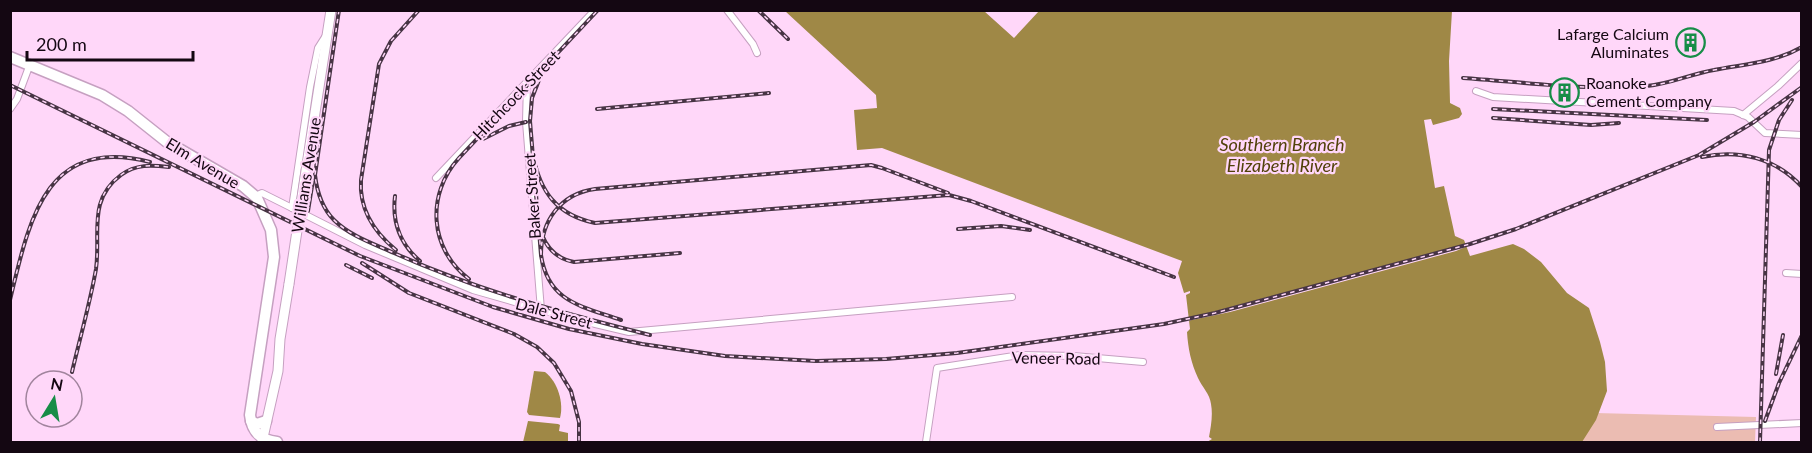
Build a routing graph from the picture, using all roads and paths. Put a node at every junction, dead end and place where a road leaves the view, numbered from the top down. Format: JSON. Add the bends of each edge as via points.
{"nodes":[{"id":1,"x":331,"y":10,"type":"edge"},
{"id":2,"x":595,"y":10,"type":"edge"},
{"id":3,"x":727,"y":10,"type":"edge"},
{"id":4,"x":327,"y":34,"type":"junction"},
{"id":5,"x":757,"y":53,"type":"dead end"},
{"id":6,"x":10,"y":57,"type":"edge"},
{"id":7,"x":1802,"y":63,"type":"edge"},
{"id":8,"x":30,"y":64,"type":"junction"},
{"id":9,"x":527,"y":82,"type":"junction"},
{"id":10,"x":1476,"y":91,"type":"dead end"},
{"id":11,"x":10,"y":109,"type":"edge"},
{"id":12,"x":1743,"y":115,"type":"junction"},
{"id":13,"x":1802,"y":135,"type":"edge"},
{"id":14,"x":436,"y":178,"type":"dead end"},
{"id":15,"x":255,"y":196,"type":"junction"},
{"id":16,"x":292,"y":208,"type":"junction"},
{"id":17,"x":1786,"y":273,"type":"dead end"},
{"id":18,"x":1802,"y":274,"type":"edge"},
{"id":19,"x":1012,"y":297,"type":"dead end"},
{"id":20,"x":541,"y":310,"type":"junction"},
{"id":21,"x":1143,"y":362,"type":"dead end"},
{"id":22,"x":268,"y":417,"type":"junction"},
{"id":23,"x":1802,"y":417,"type":"edge"},
{"id":24,"x":251,"y":421,"type":"junction"},
{"id":25,"x":1802,"y":423,"type":"edge"},
{"id":26,"x":1787,"y":424,"type":"junction"},
{"id":27,"x":1717,"y":427,"type":"dead end"},
{"id":28,"x":267,"y":441,"type":"edge"},
{"id":29,"x":926,"y":442,"type":"edge"}],
"edges":[{"from":1,"to":4,"type":"street","name":"Williams Avenue"},
{"from":2,"to":9,"type":"street","name":"Hitchcock Street"},
{"from":3,"to":5,"type":"street"},
{"from":4,"to":16,"type":"street","via":[[318,48]]},
{"from":4,"to":22,"type":"street","name":"Williams Avenue","bridge":true},
{"from":6,"to":8,"type":"main road","name":"Elm Avenue"},
{"from":7,"to":12,"type":"street"},
{"from":8,"to":11,"type":"street"},
{"from":8,"to":15,"type":"main road","name":"Elm Avenue","via":[[102,95],[167,142]]},
{"from":9,"to":14,"type":"street","name":"Hitchcock Street"},
{"from":9,"to":20,"type":"street","name":"Baker Street","via":[[526,122]]},
{"from":10,"to":12,"type":"street","via":[[1493,97],[1722,110]]},
{"from":12,"to":13,"type":"street","via":[[1765,133]]},
{"from":15,"to":16,"type":"street","name":"Dale Street","via":[[262,193]]},
{"from":15,"to":24,"type":"main road","name":"Elm Avenue","via":[[268,220],[274,244]]},
{"from":16,"to":20,"type":"street","name":"Dale Street","via":[[419,268],[473,290]]},
{"from":17,"to":18,"type":"street"},
{"from":19,"to":20,"type":"street","name":"Dale Street","via":[[634,332]]},
{"from":21,"to":29,"type":"street","name":"Veneer Road","via":[[1020,355],[937,368]]},
{"from":22,"to":24,"type":"main road","via":[[257,424]]},
{"from":22,"to":28,"type":"street","name":"Williams Avenue"},
{"from":23,"to":26,"type":"street"},
{"from":24,"to":28,"type":"main road"},
{"from":25,"to":26,"type":"street"},
{"from":26,"to":27,"type":"street"}]}
